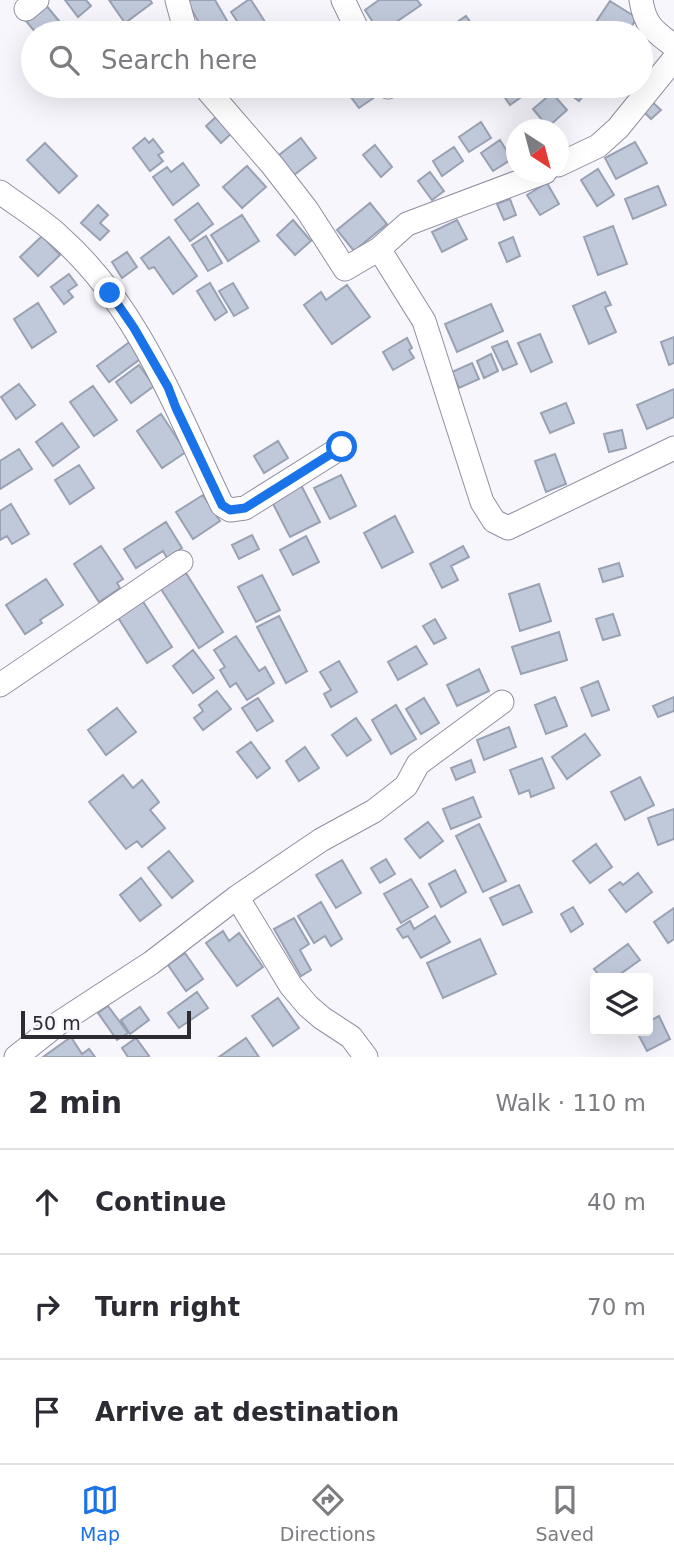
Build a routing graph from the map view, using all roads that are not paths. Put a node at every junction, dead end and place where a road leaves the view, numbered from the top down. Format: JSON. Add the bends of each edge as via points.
{"nodes":[{"id":1,"x":177,"y":0,"type":"edge"},
{"id":2,"x":343,"y":0,"type":"edge"},
{"id":3,"x":641,"y":0,"type":"edge"},
{"id":4,"x":183,"y":21,"type":"edge"},
{"id":5,"x":353,"y":21,"type":"edge"},
{"id":6,"x":646,"y":21,"type":"edge"},
{"id":7,"x":653,"y":30,"type":"edge"},
{"id":8,"x":674,"y":46,"type":"edge"},
{"id":9,"x":674,"y":59,"type":"edge"},
{"id":10,"x":653,"y":85,"type":"edge"},
{"id":11,"x":214,"y":98,"type":"edge"},
{"id":12,"x":642,"y":98,"type":"edge"},
{"id":13,"x":569,"y":160,"type":"edge"},
{"id":14,"x":519,"y":182,"type":"edge"},
{"id":15,"x":0,"y":192,"type":"edge"},
{"id":16,"x":379,"y":249,"type":"junction"},
{"id":17,"x":342,"y":447,"type":"dead end"},
{"id":18,"x":674,"y":448,"type":"edge"},
{"id":19,"x":181,"y":562,"type":"dead end"},
{"id":20,"x":0,"y":685,"type":"edge"},
{"id":21,"x":502,"y":702,"type":"dead end"},
{"id":22,"x":237,"y":897,"type":"junction"},
{"id":23,"x":16,"y":1057,"type":"edge"},
{"id":24,"x":366,"y":1057,"type":"edge"}],
"edges":[{"from":1,"to":4,"type":"street"},
{"from":2,"to":5,"type":"street"},
{"from":3,"to":6,"type":"street"},
{"from":7,"to":8,"type":"street"},
{"from":9,"to":10,"type":"street"},
{"from":11,"to":16,"type":"street","via":[[307,210],[345,269]]},
{"from":12,"to":13,"type":"street","via":[[598,146]]},
{"from":14,"to":16,"type":"street","via":[[407,225]]},
{"from":15,"to":17,"type":"street","via":[[60,236],[110,293],[168,387],[222,505],[230,510],[245,508]]},
{"from":16,"to":18,"type":"street","via":[[424,321],[482,502],[494,521],[508,528]]},
{"from":19,"to":20,"type":"street"},
{"from":21,"to":22,"type":"street","via":[[418,764],[407,786],[374,811],[321,840]]},
{"from":22,"to":23,"type":"street"},
{"from":22,"to":24,"type":"street","via":[[291,986],[322,1018],[351,1037]]}]}
